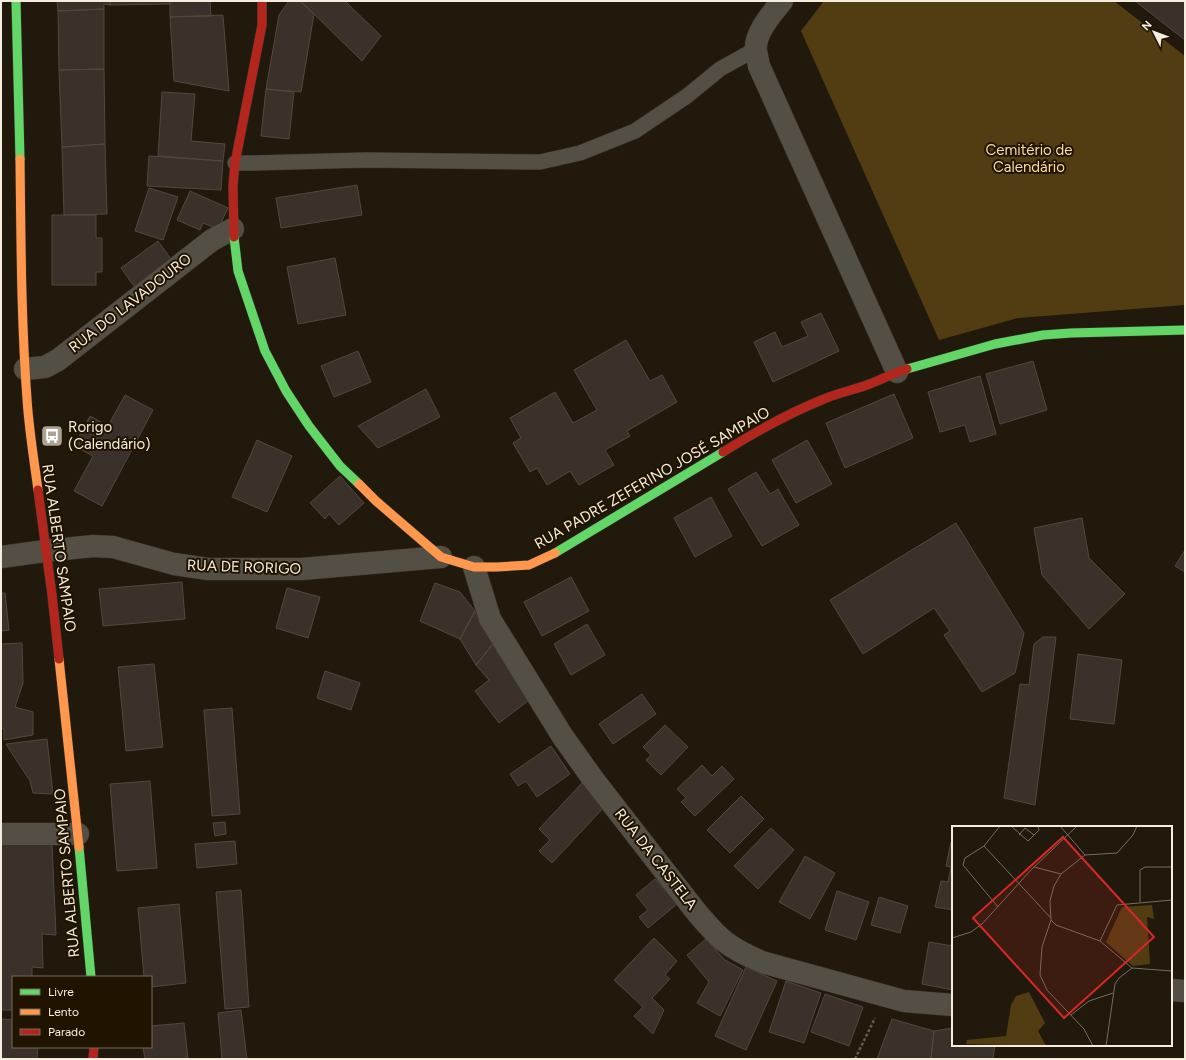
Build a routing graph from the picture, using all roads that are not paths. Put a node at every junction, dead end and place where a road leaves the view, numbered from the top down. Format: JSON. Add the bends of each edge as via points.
{"nodes":[{"id":1,"x":16,"y":1,"type":"edge"},
{"id":2,"x":262,"y":1,"type":"edge"},
{"id":3,"x":782,"y":1,"type":"edge"},
{"id":4,"x":756,"y":49,"type":"junction"},
{"id":5,"x":235,"y":163,"type":"junction"},
{"id":6,"x":233,"y":229,"type":"junction"},
{"id":7,"x":1185,"y":330,"type":"edge"},
{"id":8,"x":25,"y":369,"type":"junction"},
{"id":9,"x":897,"y":372,"type":"junction"},
{"id":10,"x":45,"y":551,"type":"junction"},
{"id":11,"x":1,"y":557,"type":"edge"},
{"id":12,"x":441,"y":557,"type":"junction"},
{"id":13,"x":474,"y":567,"type":"junction"},
{"id":14,"x":1,"y":834,"type":"edge"},
{"id":15,"x":78,"y":834,"type":"junction"},
{"id":16,"x":91,"y":976,"type":"edge"},
{"id":17,"x":1172,"y":990,"type":"edge"},
{"id":18,"x":1185,"y":991,"type":"edge"},
{"id":19,"x":952,"y":1005,"type":"edge"},
{"id":20,"x":94,"y":1048,"type":"edge"},
{"id":21,"x":93,"y":1059,"type":"edge"}],
"edges":[{"from":1,"to":8,"type":"street","name":"RUA ALBERTO SAMPAIO"},
{"from":2,"to":5,"type":"street","name":"RUA PADRE ZEFERINO JOSÉ SAMPAIO","via":[[262,25]]},
{"from":3,"to":4,"type":"street","via":[[759,33]]},
{"from":4,"to":5,"type":"lane","via":[[720,68],[687,96],[635,132],[580,153],[540,162],[366,160]]},
{"from":4,"to":9,"type":"street","via":[[760,66]]},
{"from":5,"to":6,"type":"street","name":"RUA PADRE ZEFERINO JOSÉ SAMPAIO"},
{"from":6,"to":8,"type":"street","name":"RUA DO LAVADOURO","via":[[212,240],[58,360],[45,367]]},
{"from":6,"to":12,"type":"street","name":"RUA PADRE ZEFERINO JOSÉ SAMPAIO","via":[[238,271],[266,351],[286,392],[340,466]]},
{"from":7,"to":9,"type":"street","name":"RUA PADRE ZEFERINO JOSÉ SAMPAIO","via":[[1043,335],[995,344]]},
{"from":8,"to":10,"type":"street","name":"RUA ALBERTO SAMPAIO","via":[[30,441]]},
{"from":9,"to":13,"type":"street","name":"RUA PADRE ZEFERINO JOSÉ SAMPAIO","via":[[787,416],[740,441],[555,553],[529,565]]},
{"from":10,"to":11,"type":"street","name":"RUA DE RORIGO"},
{"from":10,"to":12,"type":"street","name":"RUA DE RORIGO","via":[[93,546],[113,547],[174,564],[208,569],[302,569]]},
{"from":10,"to":15,"type":"street","name":"RUA ALBERTO SAMPAIO"},
{"from":12,"to":13,"type":"street","name":"RUA PADRE ZEFERINO JOSÉ SAMPAIO"},
{"from":13,"to":19,"type":"street","name":"RUA DA CASTELA","via":[[490,619],[563,737],[708,925],[723,940],[743,954],[762,962],[904,1001]]},
{"from":14,"to":15,"type":"street"},
{"from":15,"to":16,"type":"street","name":"RUA ALBERTO SAMPAIO"},
{"from":17,"to":18,"type":"street"},
{"from":20,"to":21,"type":"street"}]}
